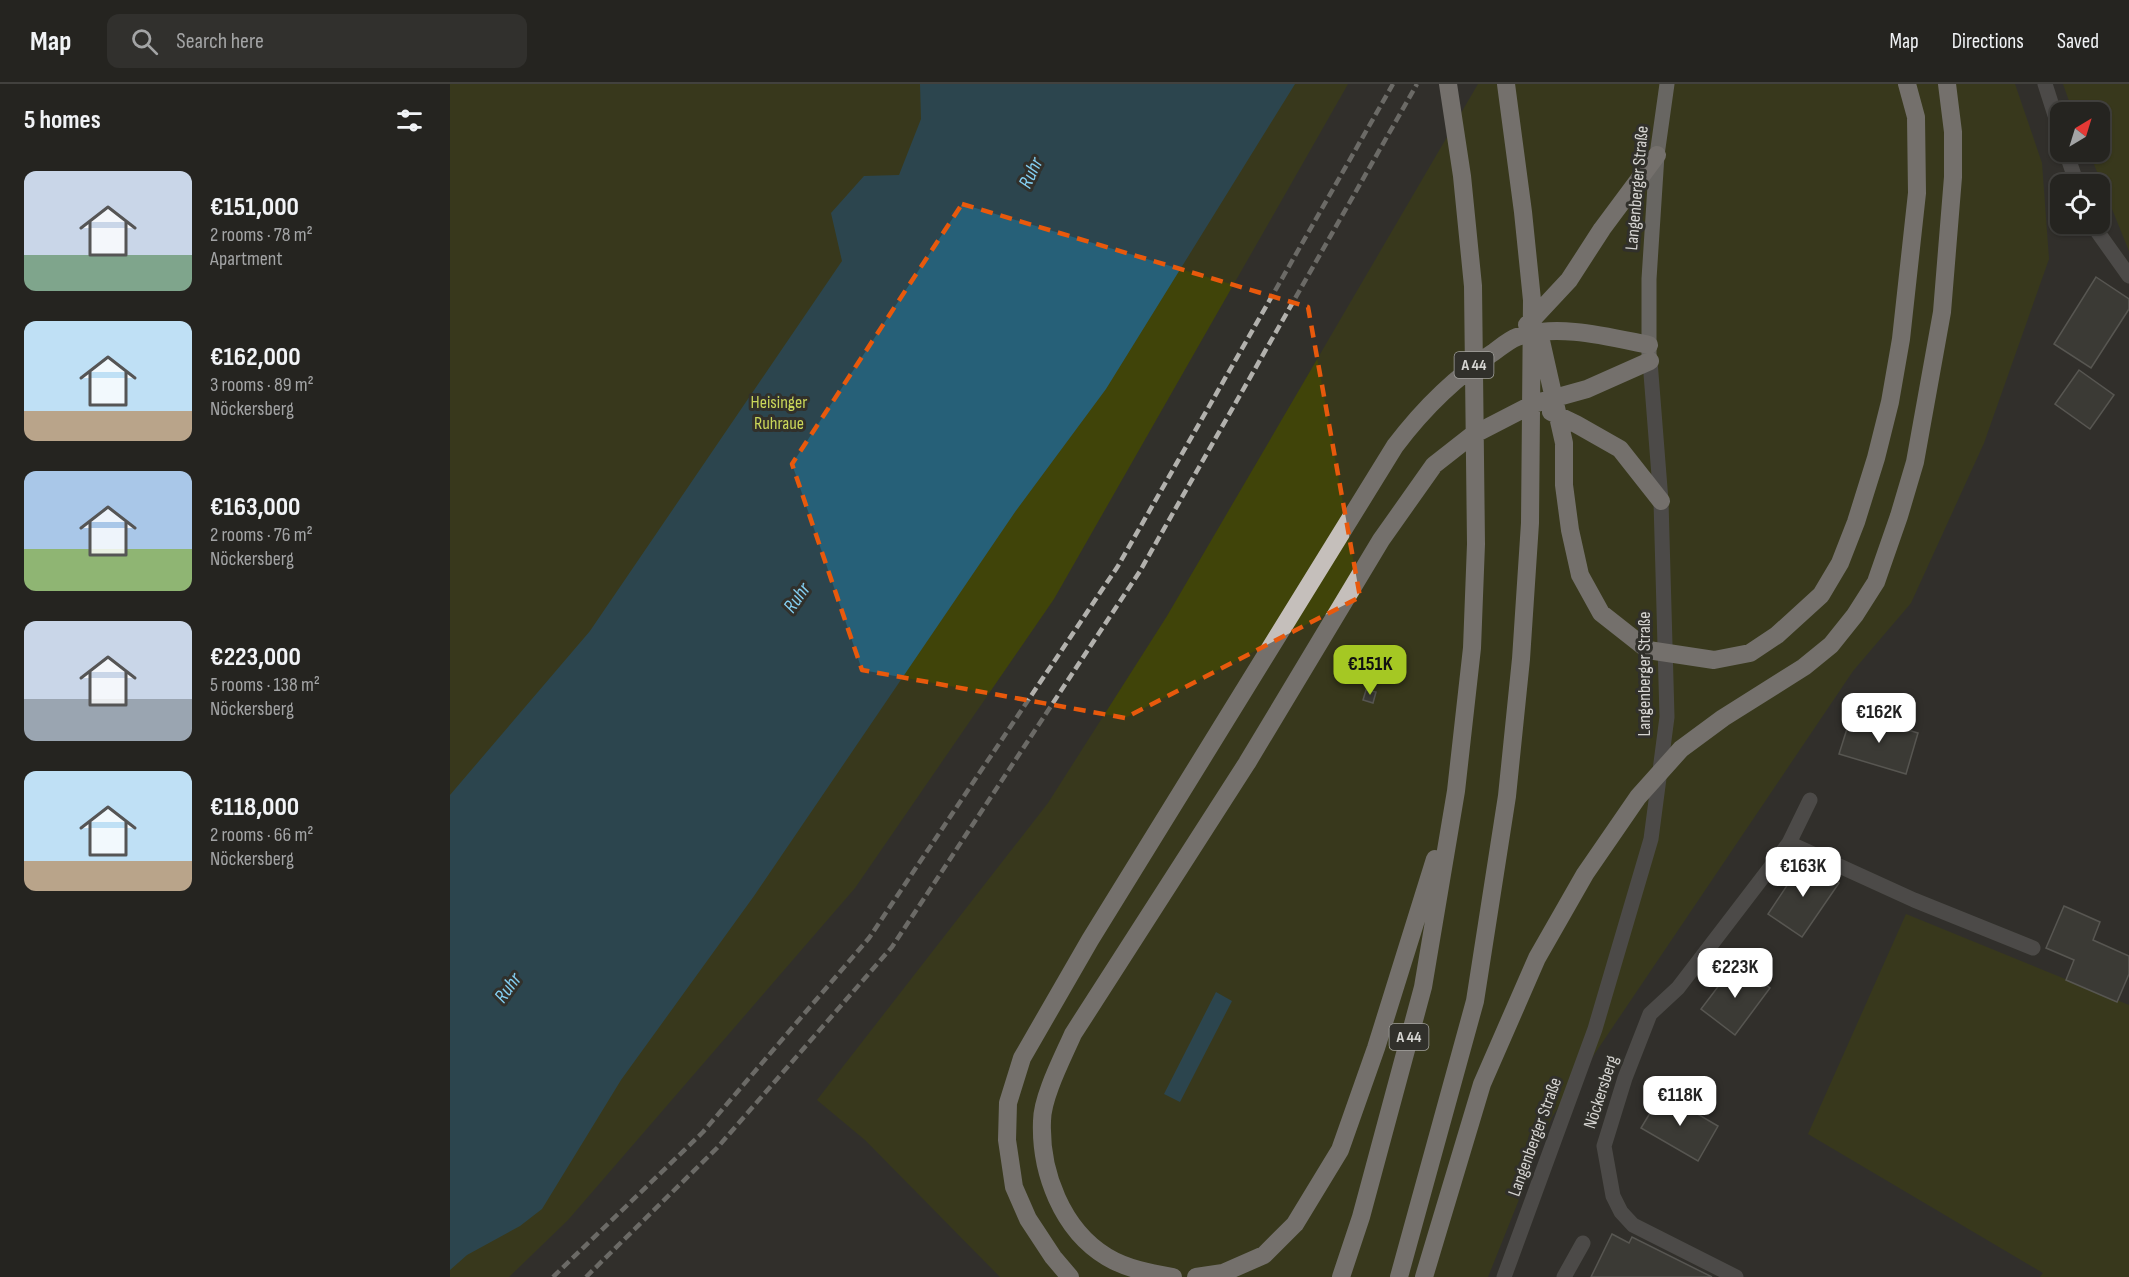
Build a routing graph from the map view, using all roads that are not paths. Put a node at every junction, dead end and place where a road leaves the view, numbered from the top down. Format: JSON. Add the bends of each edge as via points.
{"nodes":[{"id":1,"x":1448,"y":84,"type":"edge"},
{"id":2,"x":1506,"y":84,"type":"edge"},
{"id":3,"x":1667,"y":84,"type":"edge"},
{"id":4,"x":1907,"y":84,"type":"edge"},
{"id":5,"x":1947,"y":84,"type":"edge"},
{"id":6,"x":2045,"y":84,"type":"edge"},
{"id":7,"x":2051,"y":102,"type":"edge"},
{"id":8,"x":1657,"y":155,"type":"junction"},
{"id":9,"x":2099,"y":234,"type":"edge"},
{"id":10,"x":2129,"y":276,"type":"edge"},
{"id":11,"x":1532,"y":300,"type":"junction"},
{"id":12,"x":1516,"y":337,"type":"junction"},
{"id":13,"x":1649,"y":353,"type":"junction"},
{"id":14,"x":1533,"y":404,"type":"junction"},
{"id":15,"x":1661,"y":501,"type":"junction"},
{"id":16,"x":1456,"y":791,"type":"junction"},
{"id":17,"x":1810,"y":800,"type":"dead end"},
{"id":18,"x":1789,"y":843,"type":"junction"},
{"id":19,"x":2033,"y":948,"type":"dead end"},
{"id":20,"x":1583,"y":1243,"type":"dead end"},
{"id":21,"x":1070,"y":1277,"type":"edge"},
{"id":22,"x":1173,"y":1277,"type":"edge"},
{"id":23,"x":1196,"y":1277,"type":"edge"},
{"id":24,"x":1341,"y":1277,"type":"edge"},
{"id":25,"x":1399,"y":1277,"type":"edge"},
{"id":26,"x":1424,"y":1277,"type":"edge"},
{"id":27,"x":1504,"y":1277,"type":"edge"},
{"id":28,"x":1564,"y":1277,"type":"edge"},
{"id":29,"x":1736,"y":1277,"type":"edge"}],
"edges":[{"from":1,"to":16,"type":"highway","number":"A 44","via":[[1473,286],[1476,544],[1472,648]]},
{"from":2,"to":11,"type":"highway"},
{"from":3,"to":8,"type":"main road","name":"Langenberger Straße"},
{"from":4,"to":11,"type":"highway","via":[[1916,117],[1917,193],[1902,328],[1876,458],[1840,563],[1821,595],[1777,635],[1750,653],[1714,660],[1648,650],[1601,613],[1580,575],[1570,530],[1564,443]]},
{"from":5,"to":26,"type":"highway","via":[[1953,177],[1942,312],[1915,462],[1876,582],[1832,645],[1681,749],[1638,796],[1585,874],[1537,958],[1482,1084]]},
{"from":6,"to":7,"type":"street"},
{"from":8,"to":12,"type":"highway","via":[[1569,280]]},
{"from":8,"to":13,"type":"main road","name":"Langenberger Straße","via":[[1648,279]]},
{"from":9,"to":10,"type":"street"},
{"from":11,"to":25,"type":"highway","via":[[1530,523],[1508,796],[1475,1000]]},
{"from":12,"to":13,"type":"highway","via":[[1581,332]]},
{"from":12,"to":21,"type":"highway","via":[[1449,386],[1417,417],[1395,447],[1090,940],[1022,1058],[1008,1103],[1006,1140],[1014,1187],[1028,1219]]},
{"from":13,"to":14,"type":"highway","via":[[1587,389]]},
{"from":13,"to":15,"type":"street","name":"Langenberger Straße"},
{"from":14,"to":15,"type":"highway","via":[[1620,449]]},
{"from":14,"to":22,"type":"highway","via":[[1471,436],[1434,465],[1381,540],[1247,763],[1073,1034],[1053,1079],[1041,1119],[1045,1164],[1057,1202],[1083,1239],[1107,1257],[1138,1271]]},
{"from":15,"to":27,"type":"street","name":"Langenberger Straße","via":[[1667,717],[1652,839],[1595,1029]]},
{"from":16,"to":23,"type":"highway","via":[[1340,1150],[1295,1224],[1264,1255],[1223,1273]]},
{"from":16,"to":24,"type":"highway","number":"A 44","via":[[1423,987]]},
{"from":17,"to":18,"type":"street","name":"Nöckersberg"},
{"from":18,"to":19,"type":"street"},
{"from":18,"to":29,"type":"street","name":"Nöckersberg","via":[[1678,988],[1650,1014],[1604,1146],[1613,1196],[1633,1225]]},
{"from":20,"to":28,"type":"street"}]}
